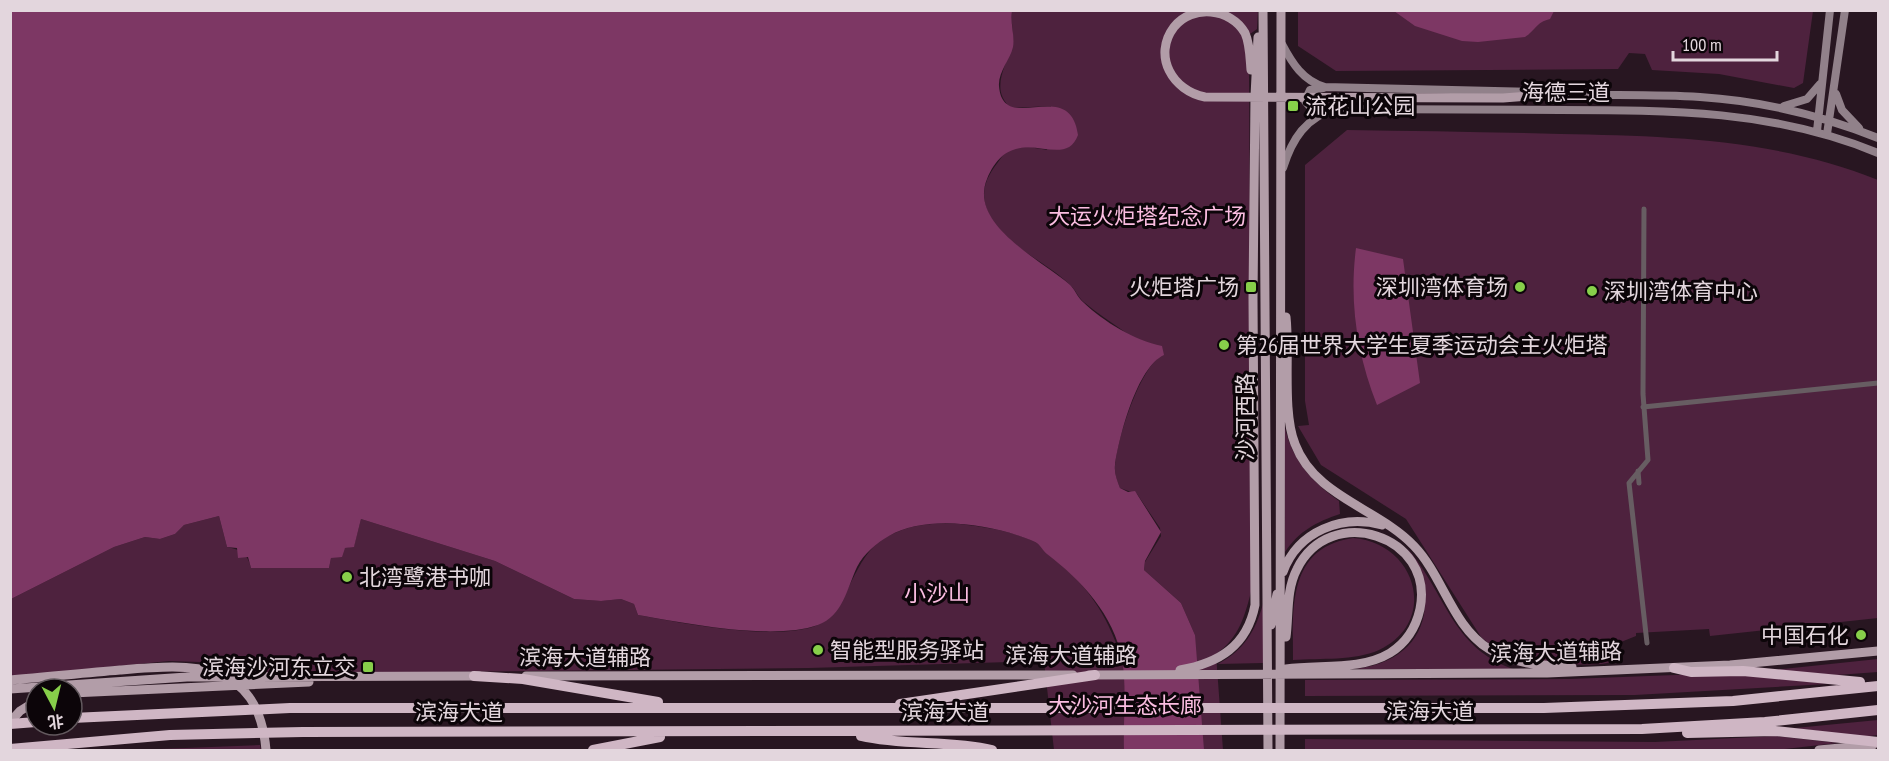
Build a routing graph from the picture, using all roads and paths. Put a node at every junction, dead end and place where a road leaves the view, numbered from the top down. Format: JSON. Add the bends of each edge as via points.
{"nodes":[{"id":1,"x":1262,"y":10,"type":"edge"},
{"id":2,"x":1281,"y":10,"type":"edge"},
{"id":3,"x":1830,"y":10,"type":"edge"},
{"id":4,"x":1845,"y":10,"type":"edge"},
{"id":5,"x":1281,"y":43,"type":"junction"},
{"id":6,"x":1823,"y":77,"type":"junction"},
{"id":7,"x":1836,"y":82,"type":"junction"},
{"id":8,"x":1335,"y":88,"type":"junction"},
{"id":9,"x":1556,"y":94,"type":"junction"},
{"id":10,"x":1255,"y":96,"type":"junction"},
{"id":11,"x":1527,"y":97,"type":"junction"},
{"id":12,"x":1777,"y":107,"type":"junction"},
{"id":13,"x":1336,"y":109,"type":"junction"},
{"id":14,"x":1527,"y":110,"type":"junction"},
{"id":15,"x":1819,"y":117,"type":"junction"},
{"id":16,"x":1830,"y":120,"type":"junction"},
{"id":17,"x":1817,"y":131,"type":"junction"},
{"id":18,"x":1863,"y":131,"type":"junction"},
{"id":19,"x":1827,"y":134,"type":"junction"},
{"id":20,"x":1878,"y":138,"type":"edge"},
{"id":21,"x":1878,"y":153,"type":"edge"},
{"id":22,"x":1281,"y":172,"type":"junction"},
{"id":23,"x":1644,"y":209,"type":"dead end"},
{"id":24,"x":1282,"y":267,"type":"junction"},
{"id":25,"x":1253,"y":298,"type":"junction"},
{"id":26,"x":1264,"y":379,"type":"junction"},
{"id":27,"x":1878,"y":383,"type":"edge"},
{"id":28,"x":1643,"y":407,"type":"junction"},
{"id":29,"x":1638,"y":471,"type":"junction"},
{"id":30,"x":1639,"y":483,"type":"dead end"},
{"id":31,"x":1392,"y":530,"type":"junction"},
{"id":32,"x":1647,"y":643,"type":"dead end"},
{"id":33,"x":1878,"y":651,"type":"edge"},
{"id":34,"x":1267,"y":668,"type":"junction"},
{"id":35,"x":1674,"y":668,"type":"junction"},
{"id":36,"x":1618,"y":670,"type":"junction"},
{"id":37,"x":1148,"y":674,"type":"junction"},
{"id":38,"x":1246,"y":674,"type":"junction"},
{"id":39,"x":1095,"y":675,"type":"junction"},
{"id":40,"x":1281,"y":675,"type":"junction"},
{"id":41,"x":365,"y":676,"type":"junction"},
{"id":42,"x":474,"y":676,"type":"junction"},
{"id":43,"x":10,"y":680,"type":"edge"},
{"id":44,"x":1878,"y":684,"type":"edge"},
{"id":45,"x":10,"y":689,"type":"edge"},
{"id":46,"x":84,"y":692,"type":"edge"},
{"id":47,"x":936,"y":704,"type":"junction"},
{"id":48,"x":681,"y":707,"type":"junction"},
{"id":49,"x":24,"y":708,"type":"edge"},
{"id":50,"x":1878,"y":710,"type":"edge"},
{"id":51,"x":84,"y":717,"type":"edge"},
{"id":52,"x":10,"y":723,"type":"edge"},
{"id":53,"x":1642,"y":729,"type":"junction"},
{"id":54,"x":687,"y":732,"type":"junction"},
{"id":55,"x":935,"y":738,"type":"junction"},
{"id":56,"x":1878,"y":743,"type":"edge"},
{"id":57,"x":10,"y":749,"type":"edge"},
{"id":58,"x":266,"y":750,"type":"edge"},
{"id":59,"x":593,"y":750,"type":"edge"},
{"id":60,"x":992,"y":750,"type":"edge"},
{"id":61,"x":1268,"y":750,"type":"edge"},
{"id":62,"x":1281,"y":750,"type":"edge"},
{"id":63,"x":1819,"y":750,"type":"edge"}],
"edges":[{"from":1,"to":10,"type":"main road"},
{"from":1,"to":26,"type":"main road","name":"沙河西路"},
{"from":2,"to":5,"type":"main road","name":"沙河西路"},
{"from":3,"to":6,"type":"main road"},
{"from":4,"to":7,"type":"main road"},
{"from":5,"to":8,"type":"main road","name":"海德三道","via":[[1305,77],[1317,85]]},
{"from":5,"to":22,"type":"main road","name":"沙河西路"},
{"from":6,"to":12,"type":"main road","via":[[1807,99]]},
{"from":6,"to":15,"type":"main road"},
{"from":7,"to":16,"type":"main road"},
{"from":7,"to":18,"type":"main road","via":[[1842,110]]},
{"from":8,"to":9,"type":"main road","name":"海德三道"},
{"from":8,"to":13,"type":"main road","via":[[1312,89],[1305,101],[1312,109]]},
{"from":9,"to":11,"type":"main road"},
{"from":9,"to":12,"type":"main road","name":"海德三道","via":[[1700,97]]},
{"from":10,"to":11,"type":"main road","via":[[1247,38],[1237,23],[1227,15],[1206,12],[1183,19],[1170,35],[1166,57],[1169,71],[1176,82],[1205,97]]},
{"from":10,"to":25,"type":"main road"},
{"from":11,"to":14,"type":"main road"},
{"from":12,"to":15,"type":"main road","name":"海德三道"},
{"from":13,"to":14,"type":"main road","name":"海德三道"},
{"from":13,"to":22,"type":"main road","name":"海德三道","via":[[1303,128]]},
{"from":14,"to":17,"type":"main road","name":"海德三道","via":[[1720,113]]},
{"from":15,"to":16,"type":"main road","name":"海德三道"},
{"from":15,"to":17,"type":"main road"},
{"from":16,"to":18,"type":"main road","name":"海德三道"},
{"from":16,"to":19,"type":"main road"},
{"from":17,"to":19,"type":"main road","name":"海德三道"},
{"from":18,"to":20,"type":"main road","name":"海德三道"},
{"from":19,"to":21,"type":"main road","name":"海德三道"},
{"from":22,"to":24,"type":"main road","name":"沙河西路"},
{"from":23,"to":28,"type":"street"},
{"from":24,"to":31,"type":"main road","via":[[1294,443],[1306,467]]},
{"from":24,"to":40,"type":"main road","name":"沙河西路"},
{"from":25,"to":26,"type":"main road"},
{"from":25,"to":37,"type":"main road","via":[[1256,595],[1251,623],[1224,656],[1208,663]]},
{"from":26,"to":34,"type":"main road","name":"沙河西路"},
{"from":27,"to":28,"type":"street","via":[[1806,394]]},
{"from":28,"to":29,"type":"street","via":[[1648,459]]},
{"from":29,"to":30,"type":"street"},
{"from":29,"to":32,"type":"street","via":[[1629,483]]},
{"from":31,"to":34,"type":"main road","via":[[1359,521],[1332,525],[1306,538],[1285,566],[1273,613]]},
{"from":31,"to":36,"type":"main road","via":[[1415,547],[1465,626],[1489,649],[1524,663]]},
{"from":33,"to":35,"type":"main road","name":"滨海大道辅路"},
{"from":34,"to":61,"type":"main road","name":"沙河西路"},
{"from":35,"to":36,"type":"main road","name":"滨海大道辅路"},
{"from":35,"to":44,"type":"highway"},
{"from":36,"to":38,"type":"main road","name":"滨海大道辅路"},
{"from":37,"to":38,"type":"main road","name":"滨海大道辅路"},
{"from":37,"to":39,"type":"main road","name":"滨海大道辅路"},
{"from":38,"to":40,"type":"main road","via":[[1336,665],[1379,658],[1399,646],[1414,628],[1421,604],[1419,581],[1410,560],[1390,542],[1368,533],[1345,533],[1319,543],[1303,558],[1290,590]]},
{"from":39,"to":42,"type":"main road","name":"滨海大道辅路"},
{"from":39,"to":47,"type":"highway","via":[[1048,680]]},
{"from":40,"to":62,"type":"main road","name":"沙河西路"},
{"from":41,"to":42,"type":"main road","name":"滨海大道辅路"},
{"from":41,"to":45,"type":"main road","name":"滨海大道辅路","via":[[187,677]]},
{"from":41,"to":46,"type":"main road","via":[[278,684]]},
{"from":42,"to":48,"type":"highway","via":[[540,681]]},
{"from":43,"to":58,"type":"main road","via":[[173,666],[215,670],[235,682],[251,700],[262,724]]},
{"from":44,"to":47,"type":"highway","name":"滨海大道","via":[[1772,698],[1544,708],[1359,710]]},
{"from":47,"to":48,"type":"highway","name":"滨海大道","via":[[851,709]]},
{"from":48,"to":51,"type":"highway","name":"滨海大道","via":[[242,709]]},
{"from":49,"to":52,"type":"main road"},
{"from":50,"to":53,"type":"highway","name":"滨海大道"},
{"from":53,"to":55,"type":"highway","name":"滨海大道"},
{"from":53,"to":56,"type":"highway","via":[[1696,733],[1775,731]]},
{"from":54,"to":55,"type":"highway","name":"滨海大道","via":[[834,732],[885,742]]},
{"from":54,"to":57,"type":"highway","name":"滨海大道","via":[[244,733],[111,738]]},
{"from":54,"to":59,"type":"highway"},
{"from":55,"to":60,"type":"highway"},
{"from":56,"to":63,"type":"main road"}]}
